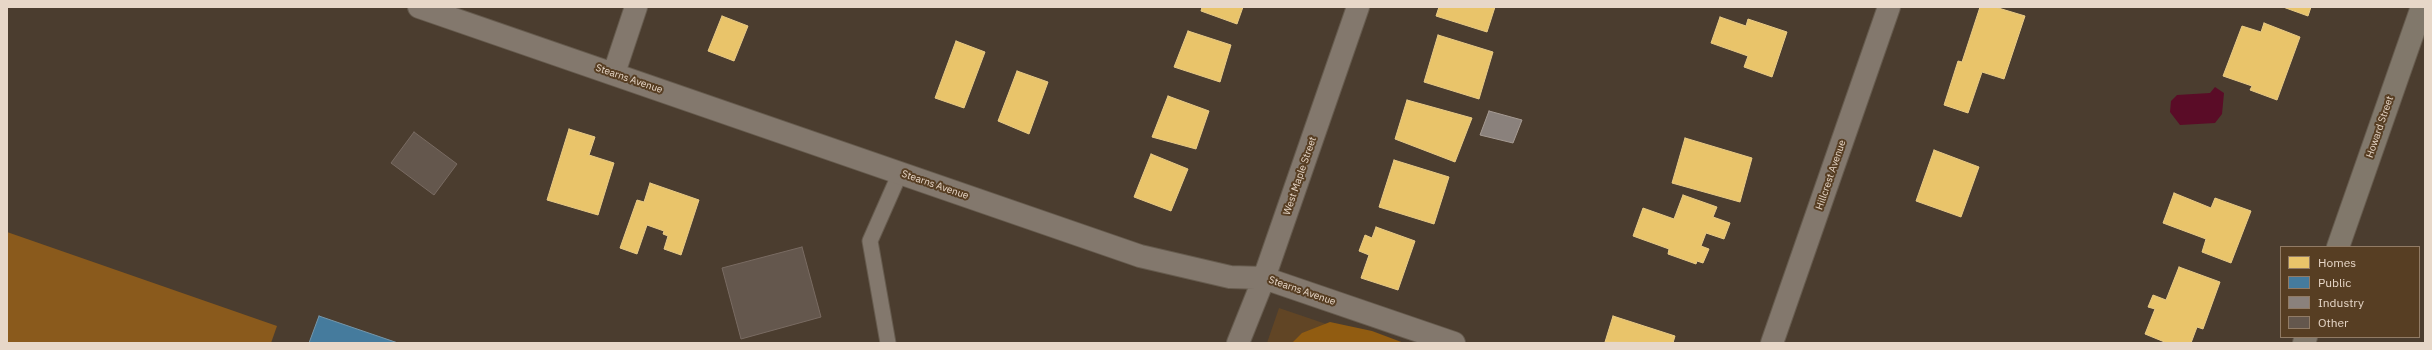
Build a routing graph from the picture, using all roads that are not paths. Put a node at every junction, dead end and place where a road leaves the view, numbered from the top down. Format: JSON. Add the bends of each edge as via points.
{"nodes":[{"id":1,"x":420,"y":7,"type":"edge"},
{"id":2,"x":636,"y":7,"type":"edge"},
{"id":3,"x":1358,"y":7,"type":"edge"},
{"id":4,"x":1889,"y":7,"type":"edge"},
{"id":5,"x":2422,"y":7,"type":"edge"},
{"id":6,"x":614,"y":74,"type":"junction"},
{"id":7,"x":900,"y":173,"type":"junction"},
{"id":8,"x":2338,"y":246,"type":"edge"},
{"id":9,"x":1264,"y":278,"type":"junction"},
{"id":10,"x":888,"y":343,"type":"edge"},
{"id":11,"x":1238,"y":343,"type":"edge"},
{"id":12,"x":1454,"y":343,"type":"edge"},
{"id":13,"x":1772,"y":343,"type":"edge"}],
"edges":[{"from":1,"to":6,"type":"street","name":"Stearns Avenue"},
{"from":2,"to":6,"type":"street"},
{"from":3,"to":9,"type":"street","name":"West Maple Street"},
{"from":4,"to":13,"type":"street","name":"Hillcrest Avenue"},
{"from":5,"to":8,"type":"street","name":"Howard Street"},
{"from":6,"to":7,"type":"street","name":"Stearns Avenue"},
{"from":7,"to":9,"type":"street","name":"Stearns Avenue","via":[[1140,256],[1230,277]]},
{"from":7,"to":10,"type":"lane","via":[[870,241]]},
{"from":9,"to":11,"type":"street","name":"West Maple Street"},
{"from":9,"to":12,"type":"street","name":"Stearns Avenue"}]}
